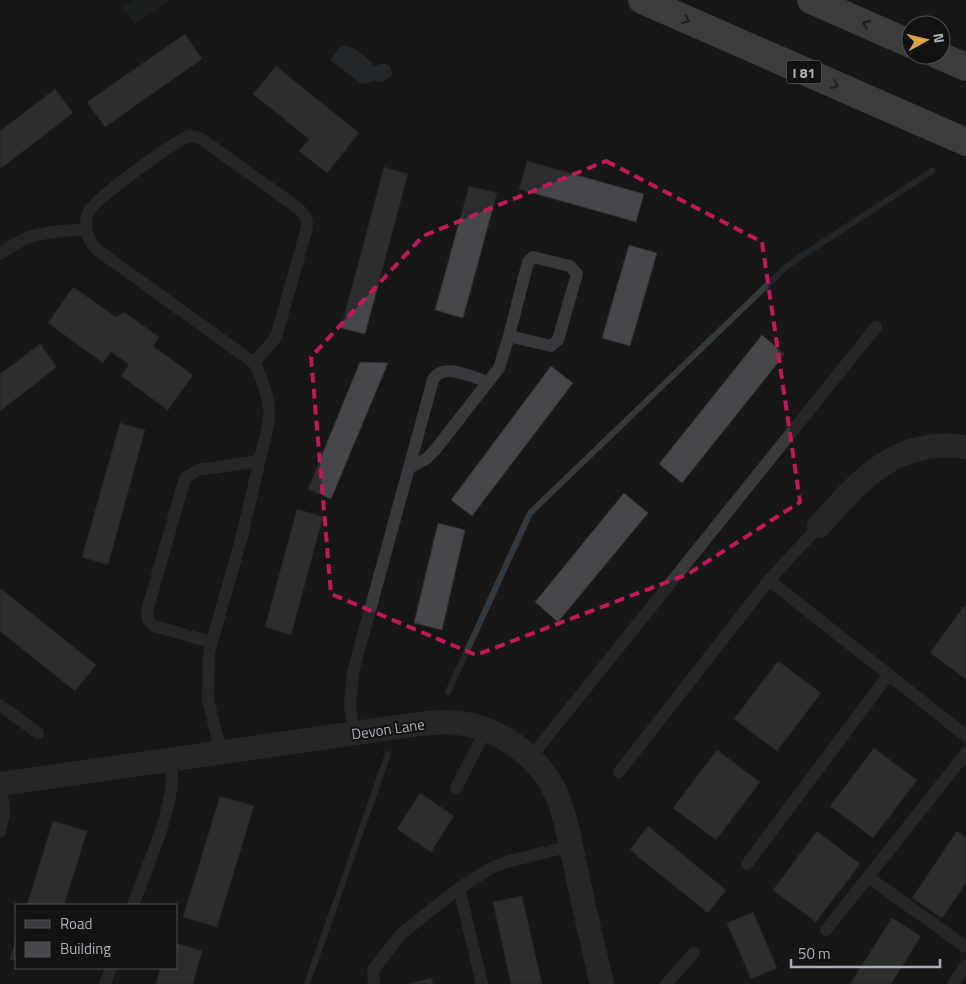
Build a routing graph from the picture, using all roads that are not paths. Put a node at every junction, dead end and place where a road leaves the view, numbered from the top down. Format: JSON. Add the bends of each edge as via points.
{"nodes":[{"id":1,"x":642,"y":0,"type":"edge"},
{"id":2,"x":811,"y":0,"type":"edge"},
{"id":3,"x":901,"y":40,"type":"edge"},
{"id":4,"x":951,"y":61,"type":"edge"},
{"id":5,"x":966,"y":67,"type":"edge"},
{"id":6,"x":966,"y":142,"type":"edge"},
{"id":7,"x":86,"y":229,"type":"junction"},
{"id":8,"x":0,"y":254,"type":"edge"},
{"id":9,"x":876,"y":326,"type":"dead end"},
{"id":10,"x":509,"y":336,"type":"junction"},
{"id":11,"x":254,"y":364,"type":"junction"},
{"id":12,"x":488,"y":382,"type":"junction"},
{"id":13,"x":966,"y":447,"type":"edge"},
{"id":14,"x":259,"y":461,"type":"junction"},
{"id":15,"x":410,"y":468,"type":"junction"},
{"id":16,"x":819,"y":526,"type":"joint"},
{"id":17,"x":769,"y":580,"type":"junction"},
{"id":18,"x":212,"y":642,"type":"junction"},
{"id":19,"x":889,"y":674,"type":"junction"},
{"id":20,"x":0,"y":705,"type":"edge"},
{"id":21,"x":486,"y":730,"type":"junction"},
{"id":22,"x":38,"y":733,"type":"dead end"},
{"id":23,"x":354,"y":733,"type":"junction"},
{"id":24,"x":966,"y":736,"type":"edge"},
{"id":25,"x":221,"y":752,"type":"junction"},
{"id":26,"x":966,"y":753,"type":"edge"},
{"id":27,"x":530,"y":758,"type":"junction"},
{"id":28,"x":171,"y":759,"type":"junction"},
{"id":29,"x":619,"y":772,"type":"dead end"},
{"id":30,"x":0,"y":784,"type":"edge"},
{"id":31,"x":456,"y":788,"type":"dead end"},
{"id":32,"x":0,"y":832,"type":"edge"},
{"id":33,"x":571,"y":846,"type":"junction"},
{"id":34,"x":747,"y":864,"type":"dead end"},
{"id":35,"x":868,"y":876,"type":"junction"},
{"id":36,"x":459,"y":888,"type":"junction"},
{"id":37,"x":133,"y":904,"type":"edge"},
{"id":38,"x":826,"y":930,"type":"dead end"},
{"id":39,"x":966,"y":947,"type":"edge"},
{"id":40,"x":694,"y":953,"type":"dead end"},
{"id":41,"x":966,"y":965,"type":"edge"},
{"id":42,"x":111,"y":969,"type":"edge"},
{"id":43,"x":106,"y":984,"type":"edge"},
{"id":44,"x":374,"y":984,"type":"edge"},
{"id":45,"x":482,"y":984,"type":"edge"},
{"id":46,"x":602,"y":984,"type":"edge"},
{"id":47,"x":666,"y":984,"type":"edge"},
{"id":48,"x":953,"y":984,"type":"edge"}],
"edges":[{"from":1,"to":6,"type":"highway","number":"I 81","one_way":true},
{"from":3,"to":2,"type":"highway","one_way":true},
{"from":4,"to":5,"type":"highway"},
{"from":7,"to":8,"type":"lane","via":[[35,234],[21,239]]},
{"from":7,"to":11,"type":"lane","via":[[96,249]]},
{"from":7,"to":11,"type":"lane","via":[[88,212],[101,198],[188,136],[200,138],[297,208],[305,215],[307,228],[282,319],[274,340]]},
{"from":9,"to":27,"type":"lane"},
{"from":10,"to":10,"type":"lane","via":[[530,259],[536,257],[572,267],[576,279],[557,343],[548,347]]},
{"from":10,"to":12,"type":"lane","via":[[502,361]]},
{"from":11,"to":14,"type":"lane","via":[[269,410]]},
{"from":12,"to":15,"type":"lane","via":[[428,457]]},
{"from":12,"to":15,"type":"lane","via":[[447,370],[435,376]]},
{"from":13,"to":16,"type":"street","via":[[925,448],[872,470]]},
{"from":14,"to":18,"type":"lane"},
{"from":14,"to":18,"type":"lane","via":[[198,470],[185,478],[147,611],[148,620],[154,626]]},
{"from":15,"to":23,"type":"lane","via":[[352,676],[350,705]]},
{"from":16,"to":17,"type":"lane"},
{"from":17,"to":19,"type":"lane"},
{"from":17,"to":29,"type":"lane"},
{"from":18,"to":25,"type":"lane","via":[[207,673],[208,700]]},
{"from":19,"to":24,"type":"lane"},
{"from":19,"to":34,"type":"lane"},
{"from":20,"to":22,"type":"lane"},
{"from":21,"to":23,"type":"street","name":"Devon Lane","via":[[442,722]]},
{"from":21,"to":27,"type":"street","name":"Devon Lane","via":[[516,746]]},
{"from":21,"to":31,"type":"lane"},
{"from":23,"to":25,"type":"street","name":"Devon Lane"},
{"from":25,"to":28,"type":"street","name":"Devon Lane"},
{"from":26,"to":35,"type":"lane"},
{"from":27,"to":33,"type":"street","name":"Devon Lane","via":[[553,788]]},
{"from":28,"to":30,"type":"street","name":"Devon Lane"},
{"from":28,"to":37,"type":"lane","via":[[173,781],[169,804]]},
{"from":30,"to":32,"type":"lane","via":[[4,813]]},
{"from":33,"to":36,"type":"lane","via":[[506,862]]},
{"from":33,"to":46,"type":"street","name":"Devon Lane"},
{"from":35,"to":38,"type":"lane"},
{"from":35,"to":39,"type":"lane"},
{"from":36,"to":44,"type":"lane","via":[[401,934],[373,970]]},
{"from":36,"to":45,"type":"lane"},
{"from":40,"to":47,"type":"lane"},
{"from":41,"to":48,"type":"lane"},
{"from":42,"to":43,"type":"lane"}]}
